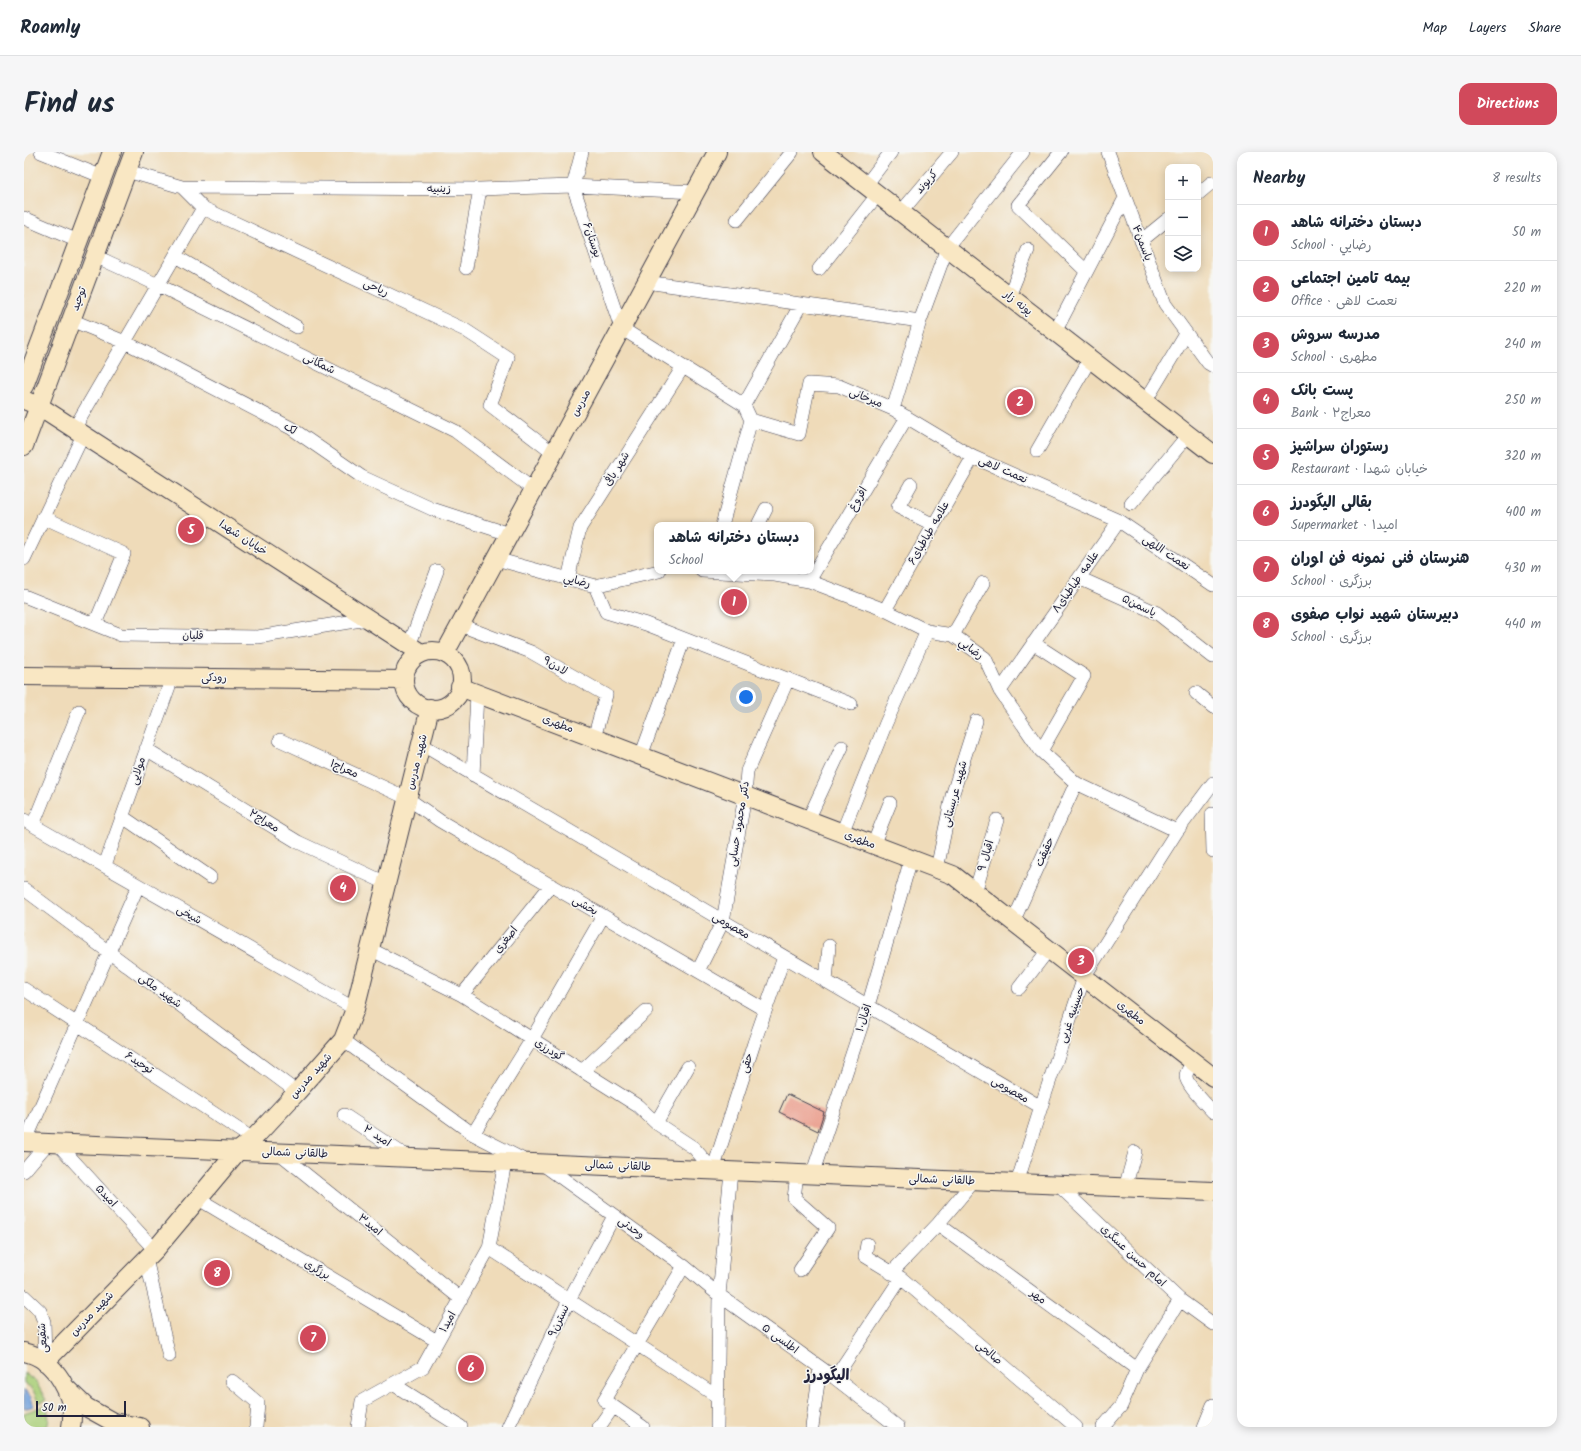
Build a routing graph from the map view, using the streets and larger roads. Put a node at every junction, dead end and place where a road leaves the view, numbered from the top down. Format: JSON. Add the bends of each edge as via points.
{"nodes":[{"id":1,"x":41,"y":152,"type":"edge"},
{"id":2,"x":112,"y":152,"type":"edge"},
{"id":3,"x":134,"y":152,"type":"edge"},
{"id":4,"x":582,"y":152,"type":"edge"},
{"id":5,"x":717,"y":152,"type":"edge"},
{"id":6,"x":792,"y":152,"type":"edge"},
{"id":7,"x":823,"y":152,"type":"edge"},
{"id":8,"x":891,"y":152,"type":"edge"},
{"id":9,"x":952,"y":152,"type":"edge"},
{"id":10,"x":1023,"y":152,"type":"edge"},
{"id":11,"x":1061,"y":152,"type":"edge"},
{"id":12,"x":1108,"y":152,"type":"edge"},
{"id":13,"x":126,"y":171,"type":"junction"},
{"id":14,"x":103,"y":177,"type":"junction"},
{"id":15,"x":1212,"y":181,"type":"edge"},
{"id":16,"x":573,"y":186,"type":"junction"},
{"id":17,"x":182,"y":187,"type":"junction"},
{"id":18,"x":480,"y":189,"type":"junction"},
{"id":19,"x":872,"y":190,"type":"junction"},
{"id":20,"x":1201,"y":191,"type":"edge"},
{"id":21,"x":695,"y":192,"type":"junction"},
{"id":22,"x":1125,"y":198,"type":"junction"},
{"id":23,"x":203,"y":208,"type":"junction"},
{"id":24,"x":901,"y":212,"type":"junction"},
{"id":25,"x":24,"y":218,"type":"edge"},
{"id":26,"x":737,"y":220,"type":"dead end"},
{"id":27,"x":1165,"y":221,"type":"edge"},
{"id":28,"x":78,"y":241,"type":"junction"},
{"id":29,"x":1141,"y":241,"type":"junction"},
{"id":30,"x":947,"y":248,"type":"junction"},
{"id":31,"x":1028,"y":250,"type":"dead end"},
{"id":32,"x":95,"y":256,"type":"junction"},
{"id":33,"x":175,"y":256,"type":"junction"},
{"id":34,"x":466,"y":268,"type":"dead end"},
{"id":35,"x":819,"y":269,"type":"dead end"},
{"id":36,"x":1086,"y":271,"type":"junction"},
{"id":37,"x":646,"y":282,"type":"junction"},
{"id":38,"x":158,"y":285,"type":"junction"},
{"id":39,"x":1009,"y":296,"type":"junction"},
{"id":40,"x":801,"y":304,"type":"junction"},
{"id":41,"x":71,"y":320,"type":"junction"},
{"id":42,"x":920,"y":321,"type":"junction"},
{"id":43,"x":297,"y":327,"type":"dead end"},
{"id":44,"x":621,"y":328,"type":"junction"},
{"id":45,"x":1055,"y":332,"type":"junction"},
{"id":46,"x":1186,"y":334,"type":"junction"},
{"id":47,"x":125,"y":342,"type":"junction"},
{"id":48,"x":1090,"y":359,"type":"junction"},
{"id":49,"x":1213,"y":366,"type":"edge"},
{"id":50,"x":683,"y":367,"type":"junction"},
{"id":51,"x":24,"y":386,"type":"edge"},
{"id":52,"x":1145,"y":402,"type":"junction"},
{"id":53,"x":32,"y":403,"type":"edge"},
{"id":54,"x":744,"y":405,"type":"junction"},
{"id":55,"x":893,"y":409,"type":"junction"},
{"id":56,"x":907,"y":417,"type":"junction"},
{"id":57,"x":751,"y":420,"type":"junction"},
{"id":58,"x":78,"y":432,"type":"junction"},
{"id":59,"x":1188,"y":435,"type":"junction"},
{"id":60,"x":24,"y":446,"type":"edge"},
{"id":61,"x":1037,"y":451,"type":"dead end"},
{"id":62,"x":553,"y":453,"type":"junction"},
{"id":63,"x":1213,"y":454,"type":"edge"},
{"id":64,"x":973,"y":457,"type":"junction"},
{"id":65,"x":911,"y":484,"type":"dead end"},
{"id":66,"x":534,"y":490,"type":"junction"},
{"id":67,"x":1131,"y":504,"type":"dead end"},
{"id":68,"x":766,"y":509,"type":"dead end"},
{"id":69,"x":43,"y":517,"type":"junction"},
{"id":70,"x":1119,"y":521,"type":"junction"},
{"id":71,"x":724,"y":522,"type":"edge"},
{"id":72,"x":760,"y":522,"type":"edge"},
{"id":73,"x":934,"y":525,"type":"junction"},
{"id":74,"x":509,"y":534,"type":"junction"},
{"id":75,"x":24,"y":559,"type":"edge"},
{"id":76,"x":496,"y":559,"type":"junction"},
{"id":77,"x":436,"y":571,"type":"dead end"},
{"id":78,"x":654,"y":572,"type":"edge"},
{"id":79,"x":814,"y":573,"type":"edge"},
{"id":80,"x":759,"y":574,"type":"edge"},
{"id":81,"x":813,"y":574,"type":"edge"},
{"id":82,"x":1079,"y":578,"type":"junction"},
{"id":83,"x":568,"y":579,"type":"junction"},
{"id":84,"x":809,"y":581,"type":"junction"},
{"id":85,"x":983,"y":583,"type":"dead end"},
{"id":86,"x":1213,"y":585,"type":"edge"},
{"id":87,"x":594,"y":586,"type":"junction"},
{"id":88,"x":24,"y":596,"type":"edge"},
{"id":89,"x":885,"y":610,"type":"junction"},
{"id":90,"x":367,"y":619,"type":"junction"},
{"id":91,"x":94,"y":624,"type":"junction"},
{"id":92,"x":460,"y":625,"type":"junction"},
{"id":93,"x":927,"y":631,"type":"junction"},
{"id":94,"x":953,"y":635,"type":"junction"},
{"id":95,"x":684,"y":639,"type":"junction"},
{"id":96,"x":1033,"y":643,"type":"junction"},
{"id":97,"x":415,"y":650,"type":"junction"},
{"id":98,"x":445,"y":653,"type":"junction"},
{"id":99,"x":1213,"y":657,"type":"edge"},
{"id":100,"x":24,"y":676,"type":"edge"},
{"id":101,"x":172,"y":678,"type":"junction"},
{"id":102,"x":788,"y":679,"type":"junction"},
{"id":103,"x":404,"y":680,"type":"junction"},
{"id":104,"x":468,"y":691,"type":"junction"},
{"id":105,"x":1000,"y":691,"type":"junction"},
{"id":106,"x":1196,"y":693,"type":"dead end"},
{"id":107,"x":850,"y":704,"type":"dead end"},
{"id":108,"x":1213,"y":707,"type":"edge"},
{"id":109,"x":430,"y":708,"type":"junction"},
{"id":110,"x":79,"y":711,"type":"dead end"},
{"id":111,"x":976,"y":721,"type":"dead end"},
{"id":112,"x":594,"y":738,"type":"junction"},
{"id":113,"x":280,"y":740,"type":"dead end"},
{"id":114,"x":421,"y":744,"type":"junction"},
{"id":115,"x":842,"y":747,"type":"dead end"},
{"id":116,"x":146,"y":748,"type":"junction"},
{"id":117,"x":1041,"y":751,"type":"junction"},
{"id":118,"x":641,"y":756,"type":"junction"},
{"id":119,"x":473,"y":775,"type":"junction"},
{"id":120,"x":1076,"y":783,"type":"junction"},
{"id":121,"x":1213,"y":783,"type":"edge"},
{"id":122,"x":745,"y":796,"type":"junction"},
{"id":123,"x":408,"y":798,"type":"junction"},
{"id":124,"x":890,"y":803,"type":"dead end"},
{"id":125,"x":1213,"y":814,"type":"edge"},
{"id":126,"x":1188,"y":815,"type":"junction"},
{"id":127,"x":123,"y":818,"type":"junction"},
{"id":128,"x":808,"y":820,"type":"junction"},
{"id":129,"x":997,"y":820,"type":"dead end"},
{"id":130,"x":29,"y":823,"type":"edge"},
{"id":131,"x":1177,"y":831,"type":"junction"},
{"id":132,"x":842,"y":833,"type":"junction"},
{"id":133,"x":873,"y":845,"type":"junction"},
{"id":134,"x":1213,"y":851,"type":"edge"},
{"id":135,"x":911,"y":859,"type":"junction"},
{"id":136,"x":105,"y":865,"type":"junction"},
{"id":137,"x":937,"y":869,"type":"junction"},
{"id":138,"x":210,"y":877,"type":"dead end"},
{"id":139,"x":386,"y":883,"type":"junction"},
{"id":140,"x":551,"y":885,"type":"junction"},
{"id":141,"x":138,"y":886,"type":"junction"},
{"id":142,"x":24,"y":889,"type":"edge"},
{"id":143,"x":975,"y":892,"type":"junction"},
{"id":144,"x":603,"y":916,"type":"junction"},
{"id":145,"x":723,"y":921,"type":"junction"},
{"id":146,"x":1013,"y":922,"type":"junction"},
{"id":147,"x":829,"y":946,"type":"dead end"},
{"id":148,"x":1049,"y":949,"type":"junction"},
{"id":149,"x":370,"y":950,"type":"junction"},
{"id":150,"x":108,"y":952,"type":"junction"},
{"id":151,"x":784,"y":957,"type":"junction"},
{"id":152,"x":698,"y":971,"type":"junction"},
{"id":153,"x":1084,"y":977,"type":"junction"},
{"id":154,"x":826,"y":982,"type":"junction"},
{"id":155,"x":1019,"y":988,"type":"dead end"},
{"id":156,"x":24,"y":989,"type":"edge"},
{"id":157,"x":462,"y":995,"type":"junction"},
{"id":158,"x":868,"y":1006,"type":"junction"},
{"id":159,"x":355,"y":1009,"type":"junction"},
{"id":160,"x":765,"y":1010,"type":"junction"},
{"id":161,"x":646,"y":1011,"type":"dead end"},
{"id":162,"x":77,"y":1023,"type":"junction"},
{"id":163,"x":532,"y":1039,"type":"junction"},
{"id":164,"x":343,"y":1040,"type":"junction"},
{"id":165,"x":1194,"y":1062,"type":"junction"},
{"id":166,"x":688,"y":1067,"type":"dead end"},
{"id":167,"x":582,"y":1071,"type":"junction"},
{"id":168,"x":1213,"y":1077,"type":"edge"},
{"id":169,"x":297,"y":1092,"type":"junction"},
{"id":170,"x":1041,"y":1107,"type":"junction"},
{"id":171,"x":1213,"y":1112,"type":"edge"},
{"id":172,"x":344,"y":1115,"type":"dead end"},
{"id":173,"x":656,"y":1123,"type":"junction"},
{"id":174,"x":473,"y":1134,"type":"junction"},
{"id":175,"x":253,"y":1139,"type":"junction"},
{"id":176,"x":24,"y":1142,"type":"edge"},
{"id":177,"x":52,"y":1143,"type":"junction"},
{"id":178,"x":237,"y":1152,"type":"junction"},
{"id":179,"x":278,"y":1152,"type":"junction"},
{"id":180,"x":1135,"y":1152,"type":"dead end"},
{"id":181,"x":409,"y":1158,"type":"junction"},
{"id":182,"x":505,"y":1162,"type":"junction"},
{"id":183,"x":535,"y":1163,"type":"junction"},
{"id":184,"x":713,"y":1170,"type":"junction"},
{"id":185,"x":24,"y":1171,"type":"edge"},
{"id":186,"x":731,"y":1172,"type":"junction"},
{"id":187,"x":804,"y":1174,"type":"junction"},
{"id":188,"x":974,"y":1181,"type":"junction"},
{"id":189,"x":1017,"y":1183,"type":"junction"},
{"id":190,"x":1057,"y":1184,"type":"junction"},
{"id":191,"x":1125,"y":1188,"type":"junction"},
{"id":192,"x":1213,"y":1190,"type":"edge"},
{"id":193,"x":197,"y":1198,"type":"junction"},
{"id":194,"x":614,"y":1216,"type":"junction"},
{"id":195,"x":938,"y":1224,"type":"junction"},
{"id":196,"x":867,"y":1244,"type":"dead end"},
{"id":197,"x":489,"y":1248,"type":"junction"},
{"id":198,"x":151,"y":1254,"type":"junction"},
{"id":199,"x":684,"y":1266,"type":"junction"},
{"id":200,"x":800,"y":1270,"type":"dead end"},
{"id":201,"x":896,"y":1276,"type":"junction"},
{"id":202,"x":719,"y":1295,"type":"junction"},
{"id":203,"x":24,"y":1296,"type":"edge"},
{"id":204,"x":461,"y":1299,"type":"junction"},
{"id":205,"x":569,"y":1300,"type":"junction"},
{"id":206,"x":1180,"y":1300,"type":"junction"},
{"id":207,"x":1213,"y":1324,"type":"edge"},
{"id":208,"x":437,"y":1341,"type":"junction"},
{"id":209,"x":636,"y":1344,"type":"junction"},
{"id":210,"x":24,"y":1352,"type":"edge"},
{"id":211,"x":169,"y":1356,"type":"dead end"},
{"id":212,"x":45,"y":1362,"type":"junction"},
{"id":213,"x":820,"y":1368,"type":"junction"},
{"id":214,"x":1137,"y":1369,"type":"junction"},
{"id":215,"x":835,"y":1378,"type":"junction"},
{"id":216,"x":232,"y":1381,"type":"dead end"},
{"id":217,"x":393,"y":1384,"type":"junction"},
{"id":218,"x":66,"y":1388,"type":"junction"},
{"id":219,"x":718,"y":1397,"type":"junction"},
{"id":220,"x":1213,"y":1404,"type":"edge"},
{"id":221,"x":613,"y":1407,"type":"junction"},
{"id":222,"x":71,"y":1427,"type":"edge"},
{"id":223,"x":140,"y":1427,"type":"edge"},
{"id":224,"x":256,"y":1427,"type":"edge"},
{"id":225,"x":358,"y":1427,"type":"edge"},
{"id":226,"x":461,"y":1427,"type":"edge"},
{"id":227,"x":508,"y":1427,"type":"edge"},
{"id":228,"x":599,"y":1427,"type":"edge"},
{"id":229,"x":643,"y":1427,"type":"edge"},
{"id":230,"x":717,"y":1427,"type":"edge"},
{"id":231,"x":812,"y":1427,"type":"edge"},
{"id":232,"x":898,"y":1427,"type":"edge"},
{"id":233,"x":1076,"y":1427,"type":"edge"},
{"id":234,"x":1103,"y":1427,"type":"edge"},
{"id":235,"x":1204,"y":1427,"type":"edge"}],
"edges":[{"from":1,"to":14,"type":"street"},
{"from":2,"to":14,"type":"street","name":"توحید"},
{"from":3,"to":13,"type":"street","name":"توحید"},
{"from":4,"to":16,"type":"street"},
{"from":5,"to":21,"type":"street","name":"مدرس"},
{"from":6,"to":26,"type":"street"},
{"from":7,"to":19,"type":"street","name":"پونه زار"},
{"from":8,"to":19,"type":"street"},
{"from":9,"to":24,"type":"street","name":"کریوند"},
{"from":10,"to":30,"type":"street","name":"میرخانی"},
{"from":11,"to":36,"type":"street","via":[[1018,204]]},
{"from":12,"to":22,"type":"street","name":"یاسمن۴"},
{"from":13,"to":17,"type":"street","name":"ریاحی"},
{"from":13,"to":32,"type":"street","name":"توحید"},
{"from":14,"to":28,"type":"street","name":"توحید"},
{"from":15,"to":20,"type":"street"},
{"from":16,"to":18,"type":"street","name":"زینبیه"},
{"from":16,"to":21,"type":"street","name":"زینبیه"},
{"from":16,"to":44,"type":"street","name":"بوستان۶"},
{"from":17,"to":18,"type":"street","name":"زینبیه"},
{"from":17,"to":23,"type":"street","name":"ریاحی"},
{"from":18,"to":34,"type":"street"},
{"from":19,"to":24,"type":"street","name":"پونه زار"},
{"from":19,"to":35,"type":"street"},
{"from":21,"to":37,"type":"street","name":"مدرس"},
{"from":22,"to":29,"type":"street","name":"یاسمن۴"},
{"from":22,"to":36,"type":"street"},
{"from":23,"to":33,"type":"street"},
{"from":23,"to":62,"type":"street","name":"ریاحی","via":[[465,330],[508,358],[490,405]]},
{"from":24,"to":30,"type":"street","name":"پونه زار"},
{"from":25,"to":28,"type":"street"},
{"from":27,"to":29,"type":"street"},
{"from":28,"to":51,"type":"street","name":"توحید"},
{"from":29,"to":46,"type":"street","name":"یاسمن۴","via":[[1165,304]]},
{"from":30,"to":39,"type":"street","name":"پونه زار"},
{"from":30,"to":42,"type":"street","name":"میرخانی"},
{"from":31,"to":39,"type":"street"},
{"from":32,"to":38,"type":"street","name":"شمگانی"},
{"from":32,"to":41,"type":"street","name":"توحید"},
{"from":33,"to":38,"type":"street"},
{"from":33,"to":43,"type":"street"},
{"from":36,"to":45,"type":"street"},
{"from":37,"to":40,"type":"street"},
{"from":37,"to":44,"type":"street","name":"مدرس"},
{"from":38,"to":47,"type":"street"},
{"from":38,"to":66,"type":"street","name":"شمگانی","via":[[456,431]]},
{"from":39,"to":45,"type":"street","name":"پونه زار"},
{"from":40,"to":42,"type":"street"},
{"from":40,"to":54,"type":"street"},
{"from":41,"to":47,"type":"street","name":"لک"},
{"from":41,"to":53,"type":"street","name":"توحید"},
{"from":42,"to":55,"type":"street","name":"میرخانی"},
{"from":44,"to":50,"type":"street"},
{"from":44,"to":62,"type":"street","name":"مدرس"},
{"from":45,"to":48,"type":"street","name":"پونه زار"},
{"from":46,"to":49,"type":"street","name":"یاسمن۴"},
{"from":46,"to":52,"type":"street"},
{"from":47,"to":58,"type":"street"},
{"from":47,"to":74,"type":"street","name":"لک","via":[[291,428],[362,477],[432,509]]},
{"from":48,"to":52,"type":"street","name":"پونه زار"},
{"from":48,"to":61,"type":"street"},
{"from":50,"to":54,"type":"street"},
{"from":50,"to":83,"type":"street","name":"شهر بافی","via":[[580,528]]},
{"from":52,"to":59,"type":"street","name":"پونه زار"},
{"from":53,"to":58,"type":"street","name":"خیابان شهدا"},
{"from":53,"to":60,"type":"street","name":"توحید"},
{"from":54,"to":57,"type":"street"},
{"from":55,"to":56,"type":"street","name":"نعمت لاهی"},
{"from":55,"to":57,"type":"street","name":"میرخانی","via":[[839,386],[809,384],[799,434]]},
{"from":56,"to":64,"type":"street","name":"نعمت لاهی"},
{"from":56,"to":79,"type":"street","name":"افروغ"},
{"from":57,"to":71,"type":"street"},
{"from":58,"to":69,"type":"street"},
{"from":58,"to":90,"type":"street","name":"خیابان شهدا"},
{"from":59,"to":63,"type":"street","name":"پونه زار"},
{"from":59,"to":67,"type":"street"},
{"from":62,"to":66,"type":"street","name":"مدرس"},
{"from":64,"to":70,"type":"street","name":"نعمت لاهی"},
{"from":64,"to":73,"type":"street","name":"علامه طباطبای۶"},
{"from":65,"to":73,"type":"street","via":[[898,507]]},
{"from":66,"to":74,"type":"street","name":"مدرس"},
{"from":68,"to":72,"type":"street"},
{"from":69,"to":75,"type":"street"},
{"from":69,"to":91,"type":"street","via":[[124,554]]},
{"from":70,"to":82,"type":"street","name":"علامه طباطبای۸"},
{"from":70,"to":86,"type":"street","name":"نعمت اللهی"},
{"from":73,"to":89,"type":"street","name":"علامه طباطبای۶"},
{"from":74,"to":76,"type":"street","name":"مدرس"},
{"from":76,"to":83,"type":"street","name":"رضایي"},
{"from":76,"to":92,"type":"street","name":"مدرس"},
{"from":77,"to":97,"type":"street"},
{"from":78,"to":87,"type":"street","name":"رضایي"},
{"from":80,"to":84,"type":"street","name":"رضایي"},
{"from":81,"to":84,"type":"street","name":"افروغ"},
{"from":82,"to":96,"type":"street","name":"علامه طباطبای۸"},
{"from":82,"to":99,"type":"street","name":"یاسمن۵","via":[[1157,613]]},
{"from":83,"to":87,"type":"street","name":"رضایي"},
{"from":84,"to":89,"type":"street","name":"رضایي"},
{"from":85,"to":94,"type":"street"},
{"from":87,"to":95,"type":"street","via":[[606,612]]},
{"from":88,"to":91,"type":"street","name":"قلیان"},
{"from":89,"to":93,"type":"street","name":"رضایي"},
{"from":90,"to":91,"type":"street","name":"قلیان","via":[[258,637],[122,635]]},
{"from":90,"to":97,"type":"street","name":"خیابان شهدا"},
{"from":92,"to":98,"type":"street","name":"مدرس"},
{"from":92,"to":112,"type":"street","name":"لادن۹","via":[[531,652],[606,695]]},
{"from":93,"to":94,"type":"street","name":"رضایي"},
{"from":93,"to":132,"type":"street","via":[[886,723]]},
{"from":94,"to":105,"type":"street","name":"رضایي","via":[[985,658]]},
{"from":95,"to":102,"type":"street"},
{"from":95,"to":118,"type":"street"},
{"from":96,"to":105,"type":"street","name":"علامه طباطبای۸"},
{"from":96,"to":117,"type":"street","via":[[1084,676]]},
{"from":97,"to":98,"type":"street"},
{"from":97,"to":103,"type":"street"},
{"from":98,"to":104,"type":"street","via":[[457,664]]},
{"from":100,"to":101,"type":"street","name":"رودکی"},
{"from":101,"to":103,"type":"street","name":"رودکی"},
{"from":101,"to":116,"type":"street","name":"مولایی"},
{"from":102,"to":107,"type":"street"},
{"from":102,"to":122,"type":"street","name":"دکتر محمود حسابی","via":[[747,771]]},
{"from":103,"to":109,"type":"street","via":[[409,696],[415,702]]},
{"from":104,"to":109,"type":"street","via":[[438,708]]},
{"from":104,"to":112,"type":"street","name":"مطهری"},
{"from":104,"to":119,"type":"street"},
{"from":105,"to":117,"type":"street","name":"رضایي"},
{"from":106,"to":108,"type":"street"},
{"from":109,"to":114,"type":"street","name":"شهید مدرس"},
{"from":110,"to":130,"type":"street"},
{"from":111,"to":137,"type":"street","name":"شهید عربستانی","via":[[952,796]]},
{"from":112,"to":118,"type":"street","name":"مطهری"},
{"from":113,"to":123,"type":"street","name":"معراج۱"},
{"from":114,"to":119,"type":"street","name":"معصومی"},
{"from":114,"to":123,"type":"street","name":"شهید مدرس"},
{"from":115,"to":128,"type":"street"},
{"from":116,"to":127,"type":"street","name":"مولایی"},
{"from":116,"to":139,"type":"street","name":"معراج۲","via":[[298,842]]},
{"from":117,"to":120,"type":"street","name":"رضایي"},
{"from":118,"to":122,"type":"street","name":"مطهری"},
{"from":119,"to":145,"type":"street","name":"معصومی"},
{"from":120,"to":131,"type":"street","name":"رضایي"},
{"from":120,"to":146,"type":"street","name":"حقیقت"},
{"from":121,"to":126,"type":"street","name":"حسینیه غربی"},
{"from":122,"to":128,"type":"street","name":"مطهری"},
{"from":122,"to":145,"type":"street","name":"دکتر محمود حسابی"},
{"from":123,"to":139,"type":"street","name":"شهید مدرس"},
{"from":123,"to":140,"type":"street","name":"بخشی","via":[[440,821]]},
{"from":124,"to":133,"type":"street"},
{"from":125,"to":126,"type":"street"},
{"from":125,"to":134,"type":"street"},
{"from":126,"to":131,"type":"street","name":"حسینیه غربی"},
{"from":127,"to":136,"type":"street","name":"مولایی"},
{"from":127,"to":138,"type":"street"},
{"from":128,"to":132,"type":"street","name":"مطهری"},
{"from":129,"to":143,"type":"street","name":"اقبال ۹"},
{"from":130,"to":136,"type":"street","name":"شیخی"},
{"from":131,"to":153,"type":"street","name":"حسینیه غربی"},
{"from":132,"to":133,"type":"street","name":"مطهری"},
{"from":133,"to":135,"type":"street","name":"مطهری"},
{"from":135,"to":137,"type":"street","name":"مطهری"},
{"from":135,"to":158,"type":"street","name":"اقبال۱۰"},
{"from":136,"to":141,"type":"street","name":"شیخی"},
{"from":137,"to":143,"type":"street","name":"مطهری","via":[[953,875]]},
{"from":139,"to":149,"type":"street","name":"شهید مدرس"},
{"from":140,"to":144,"type":"street","name":"بخشی"},
{"from":140,"to":157,"type":"street","name":"اصغری"},
{"from":141,"to":150,"type":"street"},
{"from":141,"to":159,"type":"street","name":"شیخی"},
{"from":142,"to":150,"type":"street","name":"شهید ملکی"},
{"from":143,"to":146,"type":"street","name":"مطهری"},
{"from":144,"to":152,"type":"street","name":"بخشی"},
{"from":144,"to":163,"type":"street"},
{"from":145,"to":151,"type":"street","name":"معصومی"},
{"from":145,"to":152,"type":"street","name":"دکتر محمود حسابی"},
{"from":146,"to":148,"type":"street","name":"مطهری"},
{"from":147,"to":154,"type":"street"},
{"from":148,"to":153,"type":"street","name":"مطهری"},
{"from":148,"to":155,"type":"street"},
{"from":149,"to":157,"type":"street","name":"گودرزی"},
{"from":149,"to":159,"type":"street","name":"شهید مدرس"},
{"from":150,"to":162,"type":"street"},
{"from":150,"to":169,"type":"street","name":"شهید ملکی"},
{"from":151,"to":154,"type":"street","name":"معصومی"},
{"from":151,"to":160,"type":"street","name":"حقی"},
{"from":152,"to":160,"type":"street","name":"بخشی"},
{"from":153,"to":165,"type":"street","name":"مطهری"},
{"from":153,"to":170,"type":"street","name":"حسینیه غربی"},
{"from":154,"to":158,"type":"street","name":"معصومی"},
{"from":156,"to":162,"type":"street","name":"توحید۶"},
{"from":157,"to":163,"type":"street","name":"گودرزی"},
{"from":158,"to":170,"type":"street","name":"معصومی"},
{"from":158,"to":187,"type":"street","name":"اقبال۱۰"},
{"from":159,"to":164,"type":"street","name":"شهید مدرس"},
{"from":160,"to":184,"type":"street","name":"حقی"},
{"from":161,"to":167,"type":"street"},
{"from":162,"to":175,"type":"street","name":"توحید۶"},
{"from":162,"to":176,"type":"street"},
{"from":163,"to":167,"type":"street","name":"گودرزی"},
{"from":163,"to":174,"type":"street"},
{"from":164,"to":169,"type":"street","name":"شهید مدرس"},
{"from":164,"to":174,"type":"street","name":"وحدتی"},
{"from":165,"to":168,"type":"street","name":"مطهری"},
{"from":165,"to":171,"type":"street","via":[[1187,1072],[1188,1084]]},
{"from":166,"to":173,"type":"street"},
{"from":167,"to":173,"type":"street","name":"گودرزی","via":[[638,1106]]},
{"from":169,"to":175,"type":"street","name":"شهید مدرس"},
{"from":170,"to":189,"type":"street","name":"حسینیه غربی"},
{"from":172,"to":181,"type":"street","name":"امید ۲"},
{"from":173,"to":184,"type":"street","name":"گودرزی","via":[[694,1148]]},
{"from":174,"to":183,"type":"street","name":"وحدتی"},
{"from":175,"to":178,"type":"street","name":"شهید مدرس"},
{"from":176,"to":177,"type":"street","name":"طالقانی شمالی"},
{"from":177,"to":178,"type":"street","name":"طالقانی شمالی"},
{"from":177,"to":185,"type":"street"},
{"from":177,"to":198,"type":"street","name":"امید۵"},
{"from":178,"to":179,"type":"street","name":"طالقانی شمالی"},
{"from":178,"to":193,"type":"street","name":"شهید مدرس"},
{"from":179,"to":181,"type":"street","name":"طالقانی شمالی"},
{"from":179,"to":204,"type":"street","name":"امید۳"},
{"from":180,"to":191,"type":"street"},
{"from":181,"to":182,"type":"street","name":"طالقانی شمالی"},
{"from":182,"to":183,"type":"street","name":"طالقانی شمالی"},
{"from":182,"to":197,"type":"street","name":"امید۱"},
{"from":183,"to":184,"type":"street","name":"طالقانی شمالی"},
{"from":183,"to":194,"type":"street","name":"وحدتی"},
{"from":184,"to":186,"type":"street","name":"طالقانی شمالی"},
{"from":186,"to":187,"type":"street","name":"طالقانی شمالی"},
{"from":186,"to":202,"type":"street"},
{"from":187,"to":188,"type":"street","name":"طالقانی شمالی"},
{"from":187,"to":200,"type":"street","name":"اقبال۱۰","via":[[794,1198],[828,1228]]},
{"from":188,"to":189,"type":"street","name":"طالقانی شمالی"},
{"from":188,"to":195,"type":"street"},
{"from":189,"to":190,"type":"street","name":"طالقانی شمالی"},
{"from":190,"to":191,"type":"street","name":"طالقانی شمالی"},
{"from":190,"to":206,"type":"street","name":"امام حسن عسگری"},
{"from":191,"to":192,"type":"street","name":"طالقانی شمالی"},
{"from":193,"to":198,"type":"street","name":"شهید مدرس"},
{"from":193,"to":208,"type":"street","name":"برزگری"},
{"from":194,"to":199,"type":"street","name":"وحدتی"},
{"from":194,"to":205,"type":"street","name":"نسترن۹"},
{"from":195,"to":201,"type":"street"},
{"from":195,"to":214,"type":"street","name":"مهر"},
{"from":196,"to":201,"type":"street","name":"صالحی","via":[[865,1256]]},
{"from":197,"to":204,"type":"street","name":"امید۱"},
{"from":197,"to":205,"type":"street"},
{"from":198,"to":211,"type":"street"},
{"from":198,"to":212,"type":"street","name":"شهید مدرس"},
{"from":199,"to":202,"type":"street","name":"وحدتی"},
{"from":199,"to":209,"type":"street"},
{"from":201,"to":215,"type":"street"},
{"from":201,"to":233,"type":"street","name":"صالحی"},
{"from":202,"to":213,"type":"street","name":"اطلسی ۵"},
{"from":202,"to":219,"type":"street"},
{"from":203,"to":212,"type":"street","name":"شفیعی","via":[[40,1311],[44,1322]]},
{"from":204,"to":208,"type":"street","name":"امید۱"},
{"from":205,"to":209,"type":"street"},
{"from":205,"to":227,"type":"street","name":"نسترن۹"},
{"from":206,"to":207,"type":"street","name":"امام حسن عسگری"},
{"from":206,"to":214,"type":"street"},
{"from":208,"to":217,"type":"street","name":"امید۱","via":[[423,1368]]},
{"from":209,"to":219,"type":"street"},
{"from":209,"to":221,"type":"street","via":[[604,1400]]},
{"from":210,"to":212,"type":"street"},
{"from":212,"to":218,"type":"street"},
{"from":213,"to":215,"type":"street","name":"اطلسی ۵"},
{"from":213,"to":231,"type":"street"},
{"from":214,"to":234,"type":"street","via":[[1121,1406]]},
{"from":215,"to":232,"type":"street","name":"اطلسی ۵"},
{"from":216,"to":224,"type":"street","via":[[258,1403]]},
{"from":217,"to":225,"type":"street","name":"امید۱","via":[[362,1401]]},
{"from":217,"to":226,"type":"street"},
{"from":218,"to":222,"type":"street","via":[[71,1404]]},
{"from":218,"to":223,"type":"street","via":[[86,1407],[113,1422]]},
{"from":219,"to":230,"type":"street"},
{"from":220,"to":235,"type":"street"},
{"from":221,"to":228,"type":"street"},
{"from":221,"to":229,"type":"street"}]}
